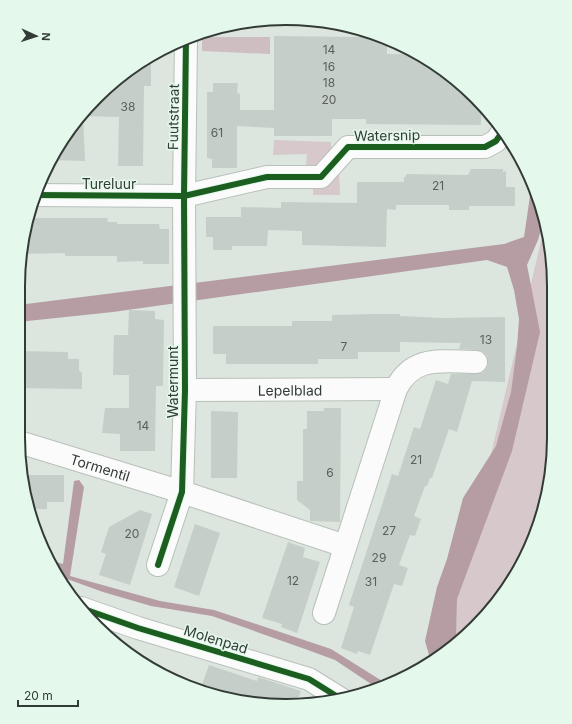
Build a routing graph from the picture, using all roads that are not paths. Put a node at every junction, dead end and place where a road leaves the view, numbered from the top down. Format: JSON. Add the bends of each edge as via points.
{"nodes":[{"id":1,"x":186,"y":45,"type":"edge"},
{"id":2,"x":499,"y":136,"type":"edge"},
{"id":3,"x":42,"y":195,"type":"edge"},
{"id":4,"x":184,"y":196,"type":"junction"},
{"id":5,"x":476,"y":362,"type":"dead end"},
{"id":6,"x":396,"y":389,"type":"junction"},
{"id":7,"x":185,"y":390,"type":"junction"},
{"id":8,"x":25,"y":444,"type":"edge"},
{"id":9,"x":182,"y":492,"type":"junction"},
{"id":10,"x":345,"y":546,"type":"junction"},
{"id":11,"x":158,"y":565,"type":"dead end"},
{"id":12,"x":91,"y":611,"type":"edge"},
{"id":13,"x":324,"y":613,"type":"dead end"},
{"id":14,"x":334,"y":695,"type":"edge"}],
"edges":[{"from":1,"to":4,"type":"street","name":"Fuutstraat"},
{"from":2,"to":4,"type":"street","name":"Watersnip","via":[[496,141],[485,146],[348,147],[321,177],[267,177]]},
{"from":3,"to":4,"type":"street","name":"Tureluur"},
{"from":4,"to":7,"type":"street","name":"Watermunt"},
{"from":5,"to":6,"type":"street","via":[[441,361],[422,364],[409,370],[401,378]]},
{"from":6,"to":7,"type":"street","name":"Lepelblad"},
{"from":6,"to":10,"type":"street"},
{"from":7,"to":9,"type":"street","name":"Watermunt"},
{"from":8,"to":9,"type":"street","name":"Tormentil"},
{"from":9,"to":10,"type":"street"},
{"from":9,"to":11,"type":"street","name":"Watermunt"},
{"from":10,"to":13,"type":"street"},
{"from":12,"to":14,"type":"street","name":"Molenpad","via":[[138,628],[309,679]]}]}
